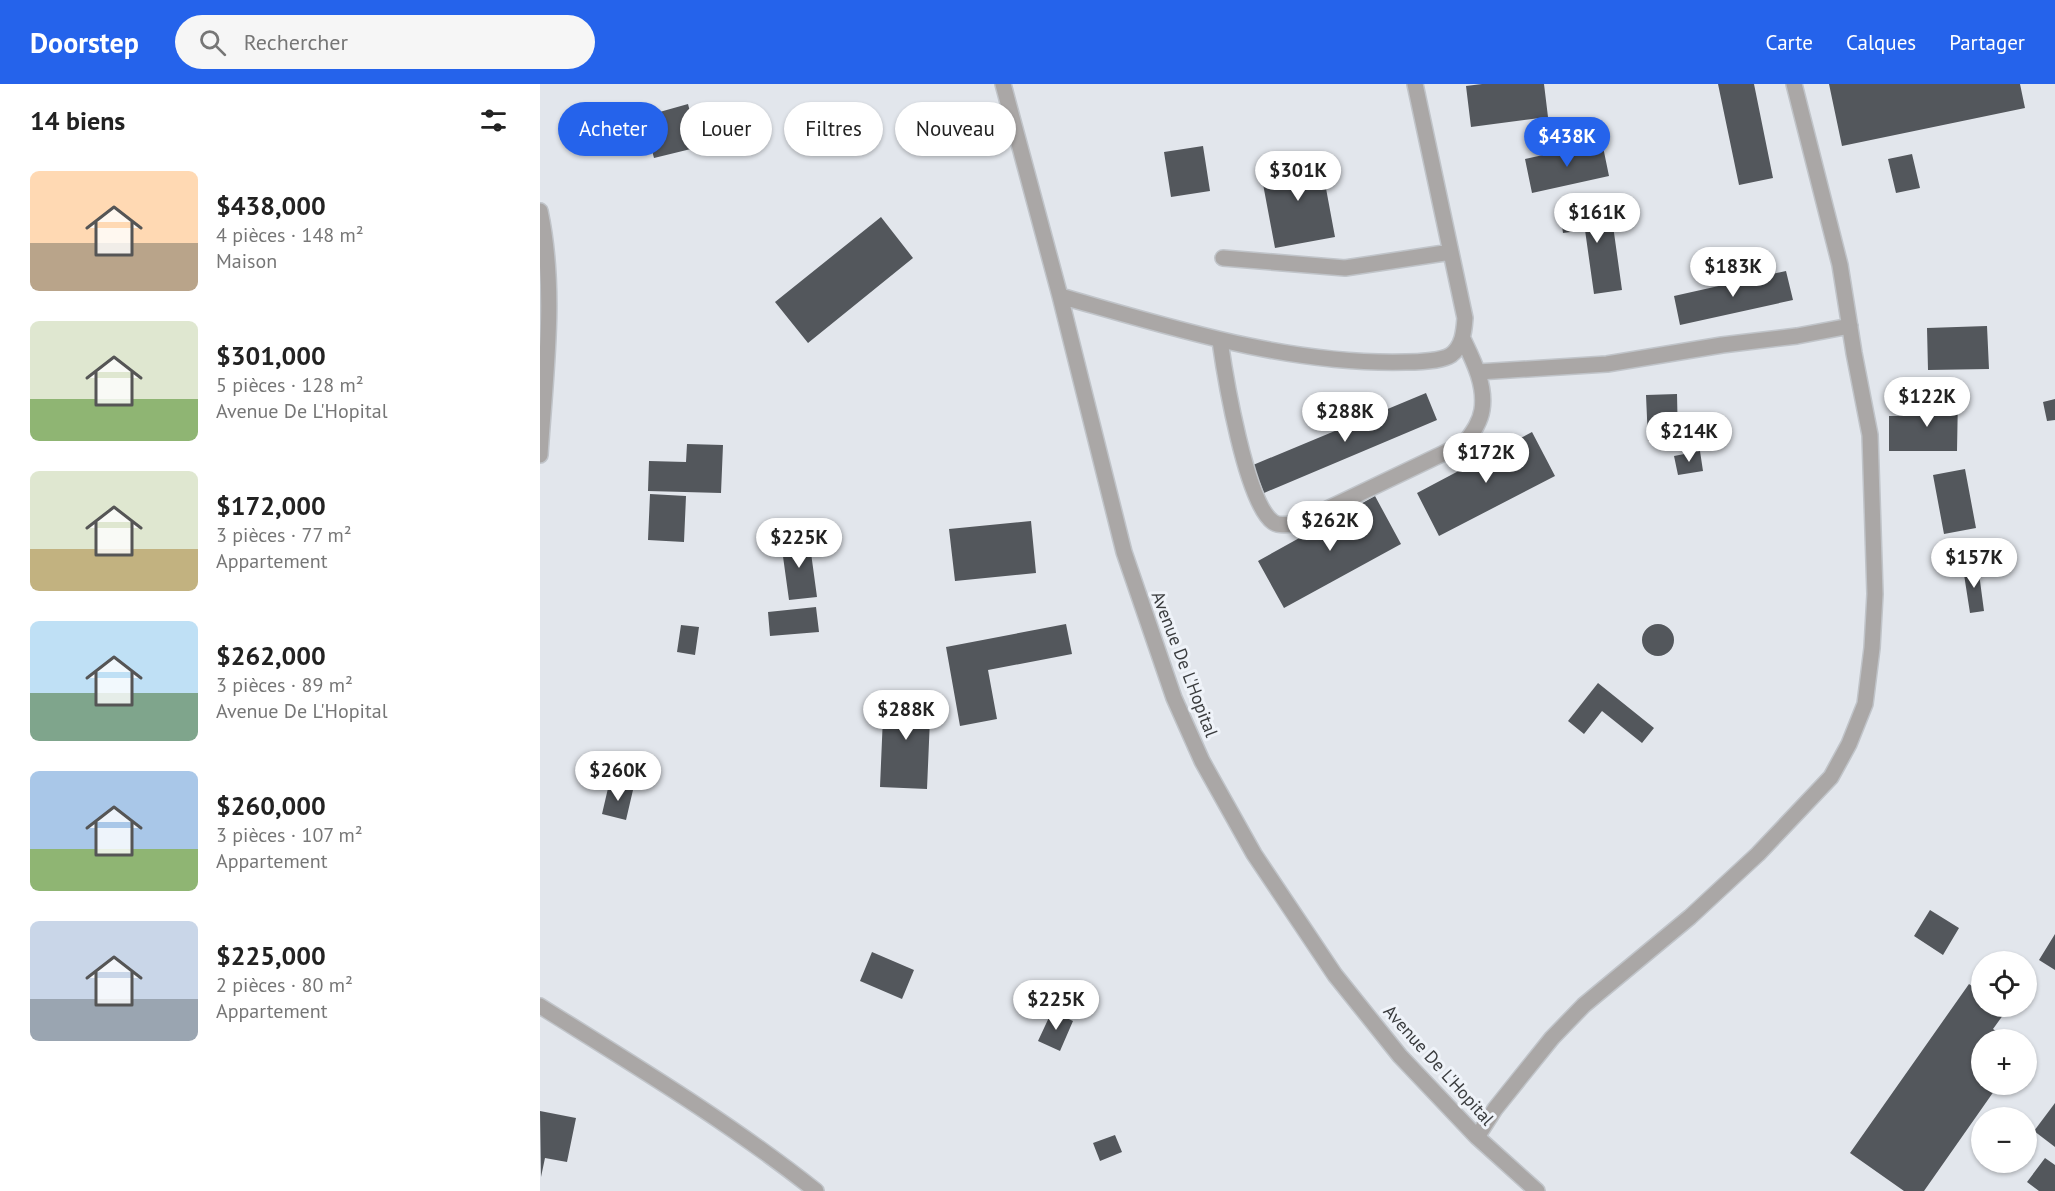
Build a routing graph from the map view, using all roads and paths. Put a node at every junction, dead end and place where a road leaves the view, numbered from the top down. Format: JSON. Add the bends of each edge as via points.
{"nodes":[{"id":1,"x":1003,"y":84,"type":"edge"},
{"id":2,"x":1415,"y":84,"type":"edge"},
{"id":3,"x":1794,"y":84,"type":"edge"},
{"id":4,"x":540,"y":211,"type":"edge"},
{"id":5,"x":1451,"y":252,"type":"junction"},
{"id":6,"x":1223,"y":258,"type":"dead end"},
{"id":7,"x":1060,"y":296,"type":"junction"},
{"id":8,"x":1850,"y":326,"type":"junction"},
{"id":9,"x":1463,"y":339,"type":"junction"},
{"id":10,"x":1220,"y":341,"type":"junction"},
{"id":11,"x":1478,"y":372,"type":"junction"},
{"id":12,"x":540,"y":455,"type":"edge"},
{"id":13,"x":540,"y":1006,"type":"edge"},
{"id":14,"x":1477,"y":1137,"type":"junction"},
{"id":15,"x":816,"y":1191,"type":"edge"},
{"id":16,"x":1537,"y":1191,"type":"edge"}],
"edges":[{"from":1,"to":7,"type":"street","name":"Avenue De L'Hopital"},
{"from":2,"to":5,"type":"street"},
{"from":3,"to":8,"type":"street","via":[[1840,265]]},
{"from":4,"to":12,"type":"street","via":[[548,262],[549,310]]},
{"from":5,"to":6,"type":"street","via":[[1345,268]]},
{"from":5,"to":9,"type":"street","via":[[1466,318]]},
{"from":7,"to":10,"type":"street"},
{"from":7,"to":14,"type":"street","name":"Avenue De L'Hopital","via":[[1124,552],[1174,699],[1202,761],[1254,854],[1335,975],[1400,1056]]},
{"from":8,"to":11,"type":"street","via":[[1607,364]]},
{"from":8,"to":14,"type":"street","via":[[1870,435],[1875,594],[1865,704],[1849,744],[1832,777],[1758,854],[1690,917],[1584,1005],[1552,1038]]},
{"from":9,"to":10,"type":"street","via":[[1450,355],[1422,362],[1359,362]]},
{"from":9,"to":11,"type":"street"},
{"from":10,"to":11,"type":"street","via":[[1239,441],[1259,501],[1274,524],[1300,522],[1465,443],[1482,410]]},
{"from":13,"to":15,"type":"street","via":[[768,1153]]},
{"from":14,"to":16,"type":"street","name":"Avenue De L'Hopital"}]}
